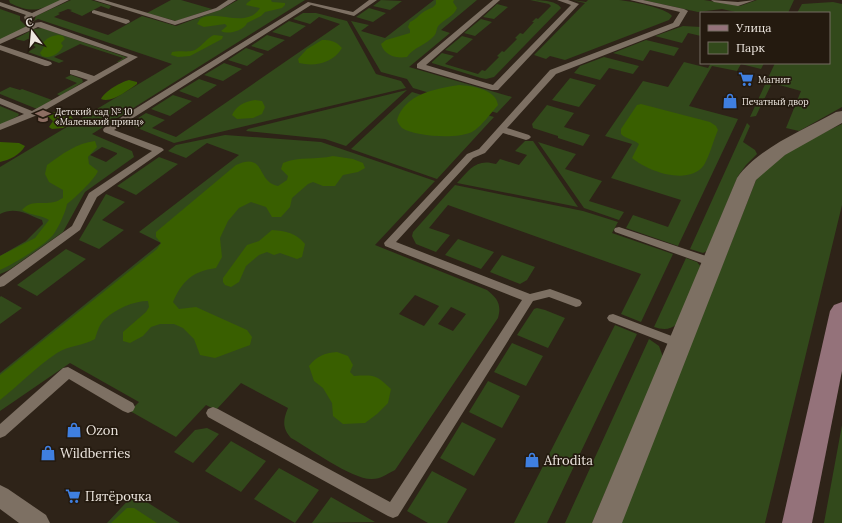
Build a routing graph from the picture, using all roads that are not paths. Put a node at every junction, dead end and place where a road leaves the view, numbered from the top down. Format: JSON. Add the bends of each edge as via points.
{"nodes":[{"id":1,"x":66,"y":0,"type":"edge"},
{"id":2,"x":97,"y":0,"type":"edge"},
{"id":3,"x":233,"y":0,"type":"edge"},
{"id":4,"x":374,"y":0,"type":"edge"},
{"id":5,"x":497,"y":0,"type":"edge"},
{"id":6,"x":560,"y":0,"type":"edge"},
{"id":7,"x":633,"y":0,"type":"edge"},
{"id":8,"x":714,"y":0,"type":"edge"},
{"id":9,"x":752,"y":0,"type":"edge"},
{"id":10,"x":0,"y":4,"type":"edge"},
{"id":11,"x":127,"y":9,"type":"junction"},
{"id":12,"x":94,"y":12,"type":"dead end"},
{"id":13,"x":32,"y":15,"type":"junction"},
{"id":14,"x":112,"y":17,"type":"junction"},
{"id":15,"x":126,"y":22,"type":"dead end"},
{"id":16,"x":31,"y":27,"type":"junction"},
{"id":17,"x":0,"y":42,"type":"edge"},
{"id":18,"x":0,"y":47,"type":"edge"},
{"id":19,"x":48,"y":64,"type":"dead end"},
{"id":20,"x":73,"y":72,"type":"dead end"},
{"id":21,"x":94,"y":79,"type":"junction"},
{"id":22,"x":0,"y":101,"type":"edge"},
{"id":23,"x":32,"y":114,"type":"junction"},
{"id":24,"x":842,"y":116,"type":"edge"},
{"id":25,"x":0,"y":127,"type":"edge"},
{"id":26,"x":501,"y":129,"type":"junction"},
{"id":27,"x":526,"y":137,"type":"dead end"},
{"id":28,"x":619,"y":230,"type":"dead end"},
{"id":29,"x":714,"y":263,"type":"junction"},
{"id":30,"x":0,"y":283,"type":"edge"},
{"id":31,"x":529,"y":298,"type":"junction"},
{"id":32,"x":576,"y":303,"type":"dead end"},
{"id":33,"x":842,"y":312,"type":"edge"},
{"id":34,"x":613,"y":318,"type":"dead end"},
{"id":35,"x":680,"y":344,"type":"junction"},
{"id":36,"x":128,"y":408,"type":"dead end"},
{"id":37,"x":213,"y":413,"type":"dead end"},
{"id":38,"x":0,"y":432,"type":"edge"},
{"id":39,"x":0,"y":496,"type":"edge"},
{"id":40,"x":38,"y":523,"type":"edge"},
{"id":41,"x":607,"y":523,"type":"edge"},
{"id":42,"x":797,"y":523,"type":"edge"}],
"edges":[{"from":1,"to":13,"type":"lane"},
{"from":2,"to":11,"type":"lane"},
{"from":3,"to":11,"type":"lane","via":[[218,9],[175,23]]},
{"from":4,"to":30,"type":"lane","via":[[354,14],[310,3],[107,130],[158,150],[93,196],[76,228]]},
{"from":5,"to":6,"type":"lane","via":[[420,66],[495,88],[576,4]]},
{"from":7,"to":26,"type":"lane","via":[[684,11],[676,24],[553,72]]},
{"from":8,"to":9,"type":"lane","via":[[738,4]]},
{"from":10,"to":13,"type":"lane"},
{"from":11,"to":14,"type":"lane"},
{"from":12,"to":14,"type":"lane"},
{"from":13,"to":16,"type":"lane","via":[[28,17]]},
{"from":14,"to":15,"type":"lane"},
{"from":16,"to":17,"type":"lane"},
{"from":16,"to":21,"type":"lane","via":[[38,24],[134,56]]},
{"from":18,"to":19,"type":"lane"},
{"from":20,"to":21,"type":"lane"},
{"from":21,"to":23,"type":"lane"},
{"from":22,"to":23,"type":"lane"},
{"from":23,"to":25,"type":"lane"},
{"from":24,"to":29,"type":"street","via":[[767,160],[747,178]]},
{"from":26,"to":27,"type":"lane"},
{"from":26,"to":31,"type":"lane","via":[[482,151],[470,156],[389,243]]},
{"from":28,"to":29,"type":"lane"},
{"from":29,"to":35,"type":"street"},
{"from":31,"to":32,"type":"lane","via":[[550,293]]},
{"from":31,"to":37,"type":"lane","via":[[393,511]]},
{"from":33,"to":42,"type":"main road"},
{"from":34,"to":35,"type":"lane"},
{"from":35,"to":41,"type":"street"},
{"from":36,"to":38,"type":"lane","via":[[68,372]]},
{"from":39,"to":40,"type":"street"}]}
